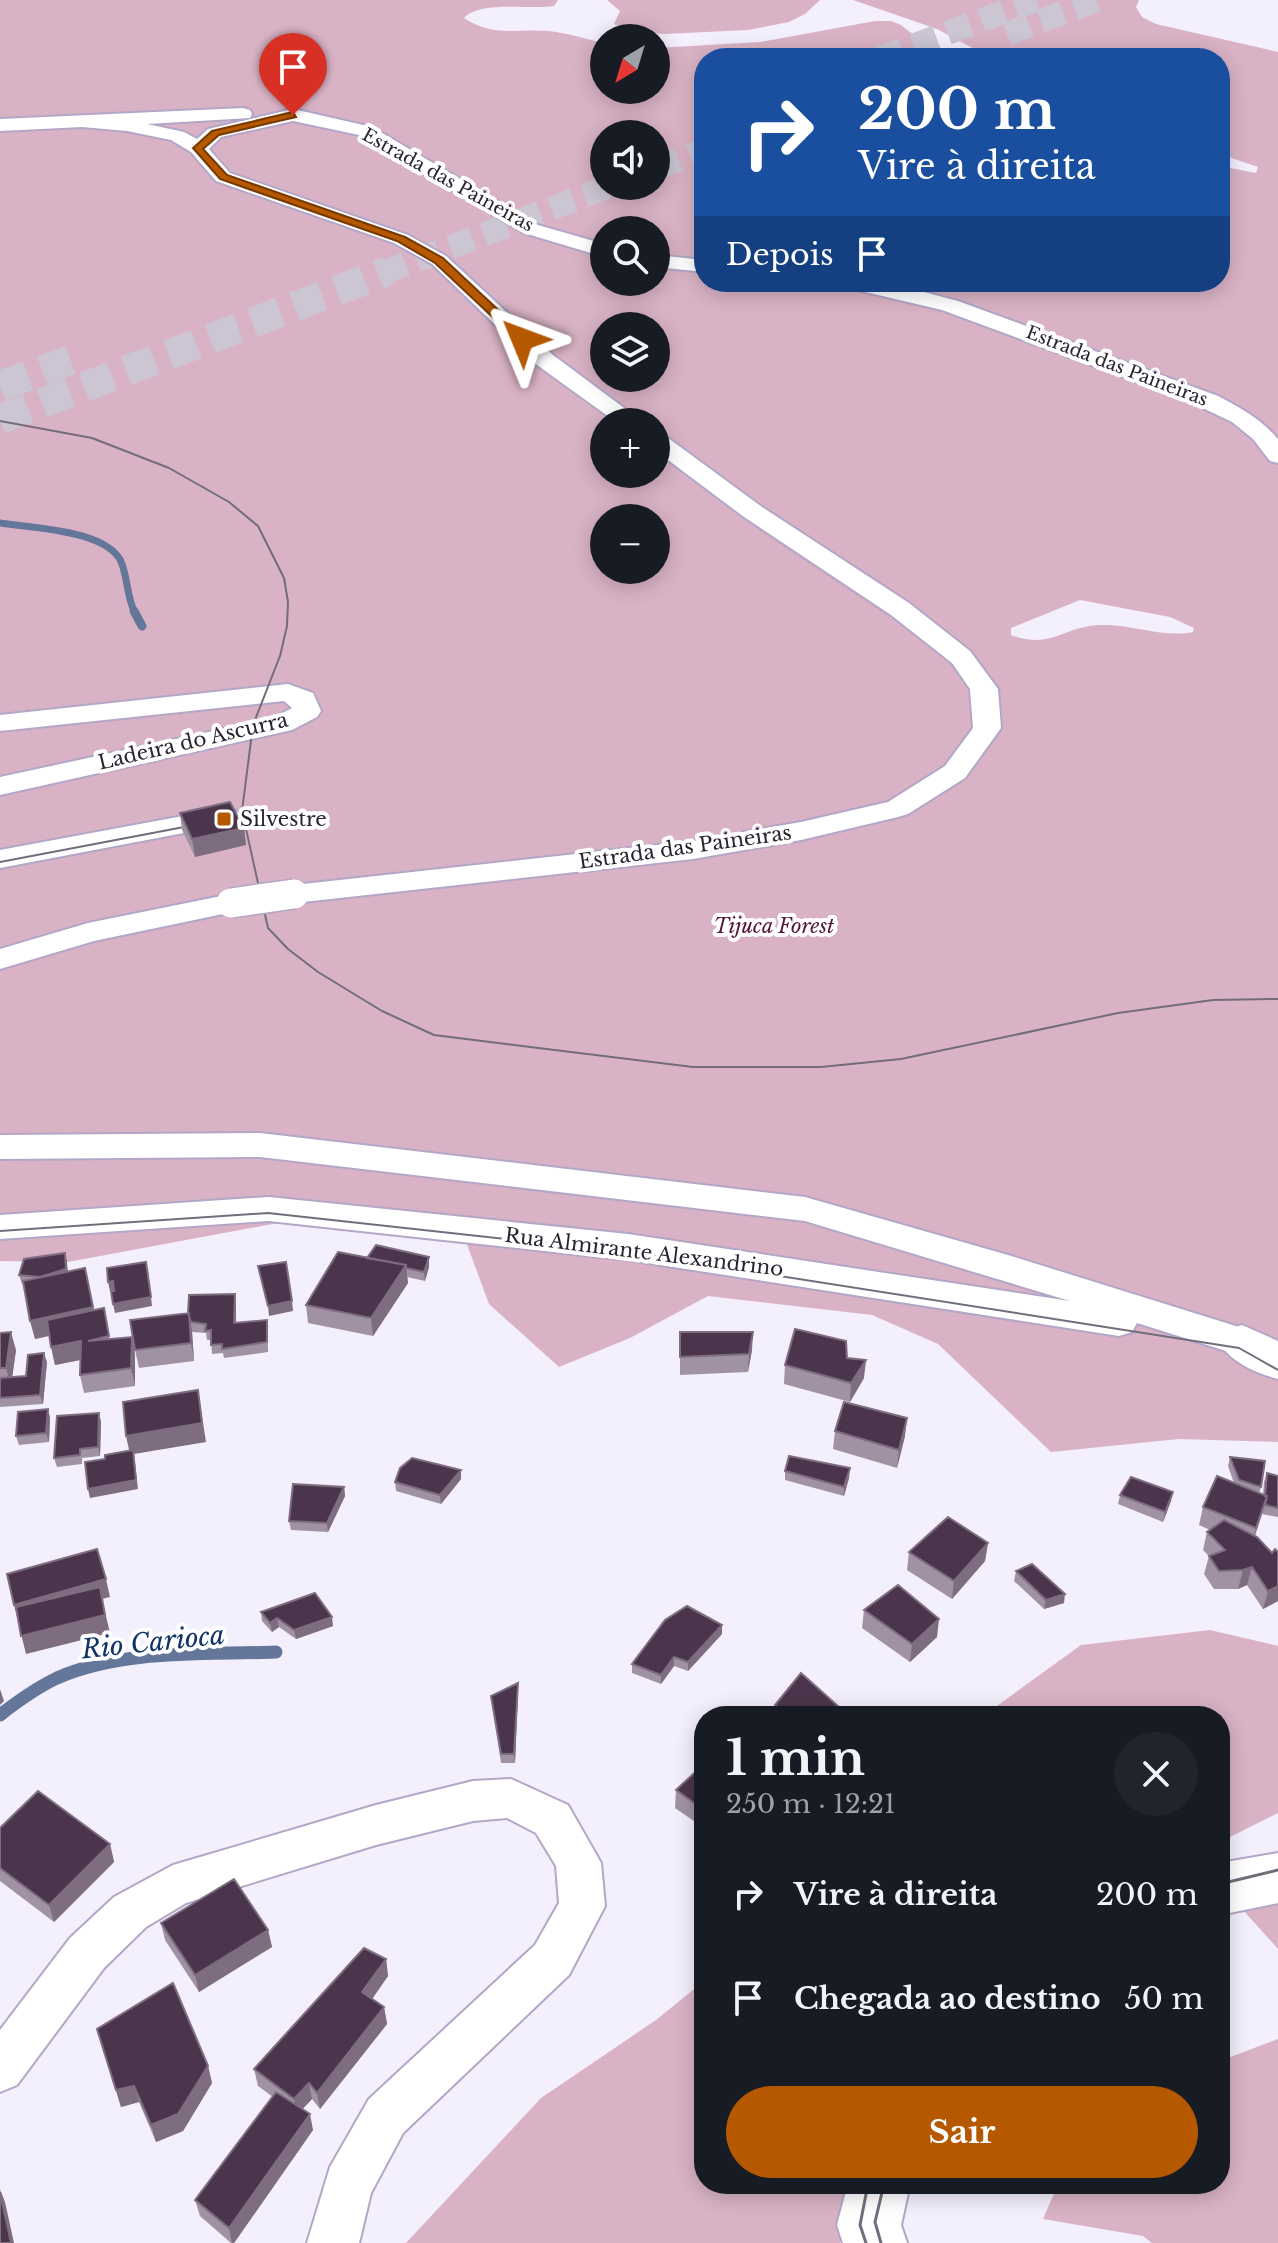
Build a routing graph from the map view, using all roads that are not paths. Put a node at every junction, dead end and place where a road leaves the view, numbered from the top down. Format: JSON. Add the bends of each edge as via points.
{"nodes":[{"id":1,"x":85,"y":122,"type":"junction"},
{"id":2,"x":0,"y":125,"type":"edge"},
{"id":3,"x":210,"y":125,"type":"junction"},
{"id":4,"x":177,"y":136,"type":"junction"},
{"id":5,"x":198,"y":148,"type":"junction"},
{"id":6,"x":590,"y":247,"type":"edge"},
{"id":7,"x":670,"y":262,"type":"edge"},
{"id":8,"x":694,"y":265,"type":"edge"},
{"id":9,"x":901,"y":292,"type":"edge"},
{"id":10,"x":612,"y":408,"type":"edge"},
{"id":11,"x":670,"y":450,"type":"edge"},
{"id":12,"x":1278,"y":456,"type":"edge"},
{"id":13,"x":0,"y":723,"type":"edge"},
{"id":14,"x":0,"y":786,"type":"edge"},
{"id":15,"x":234,"y":815,"type":"edge"},
{"id":16,"x":0,"y":859,"type":"edge"},
{"id":17,"x":0,"y":959,"type":"edge"},
{"id":18,"x":0,"y":1147,"type":"edge"},
{"id":19,"x":0,"y":1227,"type":"edge"},
{"id":20,"x":1260,"y":1352,"type":"edge"},
{"id":21,"x":1278,"y":1878,"type":"edge"},
{"id":22,"x":1230,"y":1887,"type":"edge"},
{"id":23,"x":0,"y":2069,"type":"edge"},
{"id":24,"x":877,"y":2194,"type":"edge"},
{"id":25,"x":333,"y":2243,"type":"edge"},
{"id":26,"x":875,"y":2243,"type":"edge"}],
"edges":[{"from":1,"to":2,"type":"street"},
{"from":1,"to":3,"type":"street"},
{"from":1,"to":4,"type":"street"},
{"from":3,"to":4,"type":"street","via":[[192,137]]},
{"from":3,"to":5,"type":"street","name":"Estrada das Paineiras"},
{"from":3,"to":6,"type":"street","name":"Estrada das Paineiras","via":[[293,115],[365,131],[531,229]]},
{"from":4,"to":5,"type":"street"},
{"from":5,"to":10,"type":"street","via":[[223,177],[401,239],[439,260],[545,360]]},
{"from":7,"to":8,"type":"street"},
{"from":9,"to":12,"type":"street","name":"Estrada das Paineiras","via":[[992,318],[1211,402],[1243,419]]},
{"from":11,"to":17,"type":"street","name":"Estrada das Paineiras","bridge":true,"via":[[961,657],[984,689],[987,728],[955,772],[898,808],[801,831],[693,850],[231,903],[88,933]]},
{"from":13,"to":14,"type":"street","name":"Ladeira do Ascurra","via":[[288,692],[303,699],[307,711],[282,724]]},
{"from":15,"to":16,"type":"street"},
{"from":18,"to":20,"type":"street","via":[[260,1145],[805,1209],[995,1264]]},
{"from":19,"to":20,"type":"street","name":"Rua Almirante Alexandrino","via":[[269,1209],[628,1247],[966,1296]]},
{"from":21,"to":22,"type":"street"},
{"from":23,"to":25,"type":"street","via":[[87,1953],[130,1912],[173,1886],[473,1801],[511,1798],[552,1819],[578,1863],[582,1906],[552,1960],[386,2116],[348,2185]]},
{"from":24,"to":26,"type":"street","via":[[869,2225]]}]}
